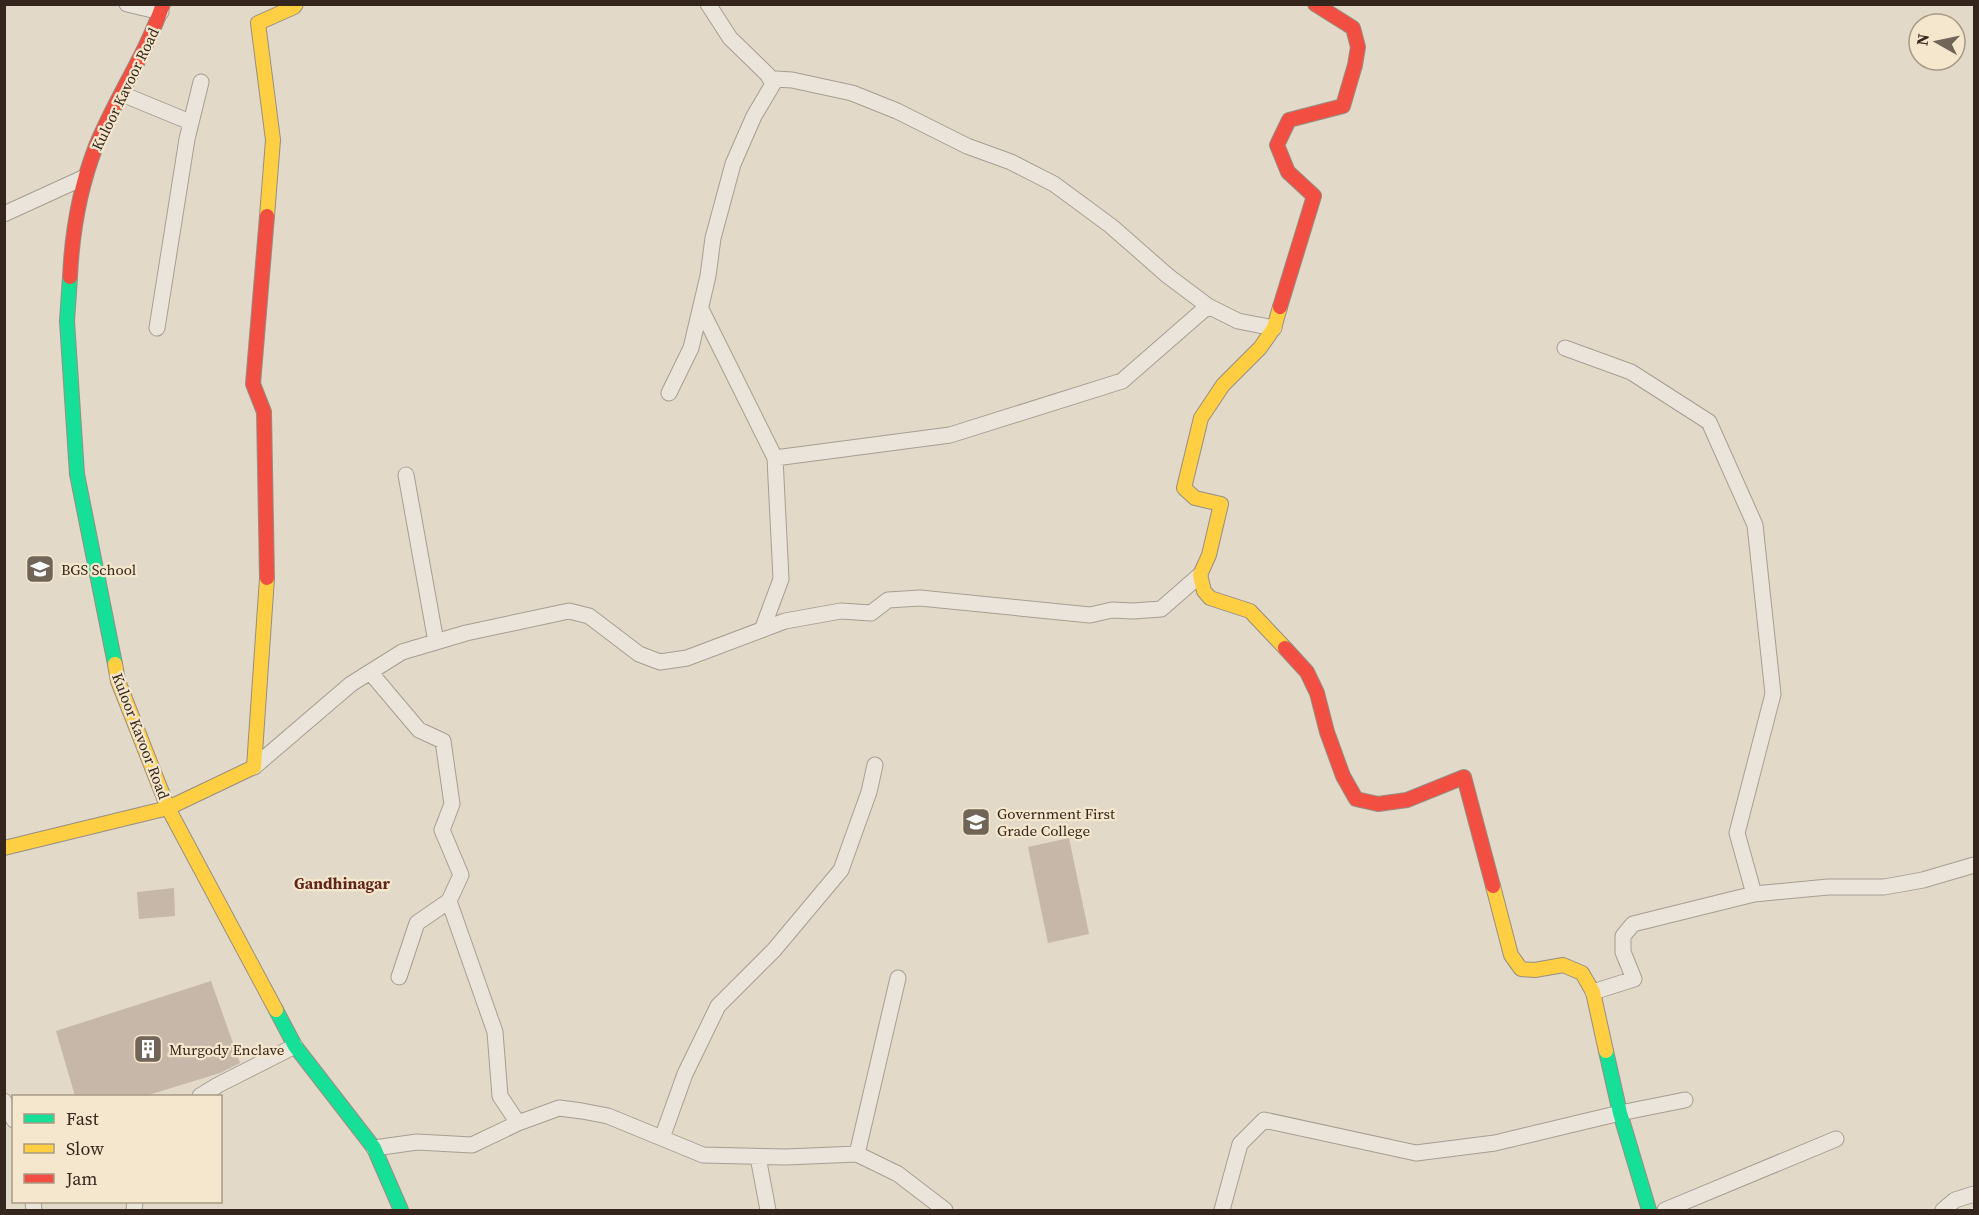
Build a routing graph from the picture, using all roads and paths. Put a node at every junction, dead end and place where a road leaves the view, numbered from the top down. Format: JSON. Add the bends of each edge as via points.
{"nodes":[{"id":1,"x":127,"y":4,"type":"edge"},
{"id":2,"x":296,"y":4,"type":"edge"},
{"id":3,"x":708,"y":4,"type":"edge"},
{"id":4,"x":1315,"y":4,"type":"edge"},
{"id":5,"x":162,"y":8,"type":"edge"},
{"id":6,"x":201,"y":82,"type":"dead end"},
{"id":7,"x":773,"y":84,"type":"junction"},
{"id":8,"x":122,"y":94,"type":"junction"},
{"id":9,"x":190,"y":122,"type":"junction"},
{"id":10,"x":86,"y":177,"type":"junction"},
{"id":11,"x":4,"y":214,"type":"edge"},
{"id":12,"x":1208,"y":306,"type":"junction"},
{"id":13,"x":701,"y":309,"type":"junction"},
{"id":14,"x":157,"y":328,"type":"dead end"},
{"id":15,"x":1274,"y":328,"type":"junction"},
{"id":16,"x":1565,"y":348,"type":"dead end"},
{"id":17,"x":669,"y":393,"type":"dead end"},
{"id":18,"x":775,"y":458,"type":"junction"},
{"id":19,"x":406,"y":475,"type":"dead end"},
{"id":20,"x":1200,"y":575,"type":"junction"},
{"id":21,"x":762,"y":630,"type":"junction"},
{"id":22,"x":436,"y":642,"type":"junction"},
{"id":23,"x":370,"y":672,"type":"junction"},
{"id":24,"x":875,"y":765,"type":"dead end"},
{"id":25,"x":254,"y":767,"type":"junction"},
{"id":26,"x":168,"y":808,"type":"junction"},
{"id":27,"x":4,"y":848,"type":"edge"},
{"id":28,"x":1974,"y":865,"type":"edge"},
{"id":29,"x":1754,"y":894,"type":"junction"},
{"id":30,"x":449,"y":901,"type":"junction"},
{"id":31,"x":399,"y":977,"type":"dead end"},
{"id":32,"x":898,"y":978,"type":"dead end"},
{"id":33,"x":1593,"y":992,"type":"junction"},
{"id":34,"x":295,"y":1046,"type":"junction"},
{"id":35,"x":202,"y":1095,"type":"edge"},
{"id":36,"x":1685,"y":1100,"type":"dead end"},
{"id":37,"x":4,"y":1101,"type":"edge"},
{"id":38,"x":1620,"y":1113,"type":"junction"},
{"id":39,"x":12,"y":1116,"type":"edge"},
{"id":40,"x":518,"y":1123,"type":"junction"},
{"id":41,"x":662,"y":1138,"type":"junction"},
{"id":42,"x":1836,"y":1138,"type":"dead end"},
{"id":43,"x":374,"y":1148,"type":"junction"},
{"id":44,"x":857,"y":1154,"type":"junction"},
{"id":45,"x":758,"y":1157,"type":"junction"},
{"id":46,"x":1974,"y":1194,"type":"edge"},
{"id":47,"x":401,"y":1210,"type":"edge"},
{"id":48,"x":768,"y":1210,"type":"edge"},
{"id":49,"x":945,"y":1210,"type":"edge"},
{"id":50,"x":1222,"y":1210,"type":"edge"},
{"id":51,"x":1649,"y":1210,"type":"edge"},
{"id":52,"x":1665,"y":1210,"type":"edge"},
{"id":53,"x":1943,"y":1210,"type":"edge"}],
"edges":[{"from":1,"to":5,"type":"street"},
{"from":2,"to":25,"type":"street","via":[[258,23],[273,140],[253,384],[264,412],[267,592]]},
{"from":3,"to":7,"type":"street","via":[[730,38]]},
{"from":4,"to":15,"type":"street","via":[[1353,28],[1358,47],[1343,106],[1289,120],[1277,145],[1288,172],[1314,196]]},
{"from":5,"to":8,"type":"street","name":"Kuloor Kavoor Road"},
{"from":6,"to":9,"type":"street"},
{"from":7,"to":12,"type":"street","via":[[776,79],[792,80],[852,93],[1022,167],[1054,184],[1111,226]]},
{"from":7,"to":13,"type":"street","via":[[733,164],[712,238]]},
{"from":8,"to":9,"type":"street"},
{"from":8,"to":10,"type":"street","name":"Kuloor Kavoor Road","via":[[97,144]]},
{"from":9,"to":14,"type":"street"},
{"from":10,"to":11,"type":"street"},
{"from":10,"to":26,"type":"street","name":"Kuloor Kavoor Road","via":[[71,251],[67,321],[77,474],[117,681]]},
{"from":12,"to":15,"type":"street","via":[[1238,321]]},
{"from":12,"to":18,"type":"street","via":[[1122,381],[950,435]]},
{"from":13,"to":17,"type":"street","via":[[691,348]]},
{"from":13,"to":18,"type":"street"},
{"from":15,"to":20,"type":"street","via":[[1223,385],[1201,418],[1184,488],[1195,498],[1221,504]]},
{"from":16,"to":29,"type":"street","via":[[1631,372],[1709,422],[1755,525],[1773,694],[1737,833]]},
{"from":18,"to":21,"type":"street","via":[[781,579]]},
{"from":19,"to":22,"type":"street"},
{"from":20,"to":21,"type":"street","via":[[1161,609],[1112,610],[1090,615],[920,598],[888,600],[871,613],[841,611],[785,621]]},
{"from":20,"to":33,"type":"street","via":[[1210,598],[1250,611],[1307,672],[1343,776],[1356,800],[1378,804],[1407,800],[1464,777],[1512,955],[1521,969],[1563,965],[1582,973]]},
{"from":21,"to":22,"type":"street","via":[[687,658],[660,662],[639,654],[590,616],[569,611]]},
{"from":22,"to":23,"type":"street","via":[[402,652]]},
{"from":23,"to":25,"type":"street"},
{"from":23,"to":30,"type":"street","via":[[419,730],[443,741],[452,804],[442,830],[461,875]]},
{"from":24,"to":41,"type":"street","via":[[842,870],[774,950],[718,1006],[685,1074]]},
{"from":25,"to":26,"type":"street"},
{"from":26,"to":27,"type":"street"},
{"from":26,"to":34,"type":"street","name":"Kuloor Kavoor Road"},
{"from":28,"to":29,"type":"street","via":[[1884,887],[1828,887]]},
{"from":29,"to":33,"type":"street","via":[[1633,924],[1623,936],[1623,952],[1634,978]]},
{"from":30,"to":31,"type":"street","via":[[417,923]]},
{"from":30,"to":40,"type":"street","via":[[495,1032],[500,1096]]},
{"from":32,"to":44,"type":"street"},
{"from":33,"to":38,"type":"street"},
{"from":34,"to":35,"type":"street"},
{"from":34,"to":43,"type":"street","name":"Kuloor Kavoor Road"},
{"from":36,"to":38,"type":"street"},
{"from":37,"to":39,"type":"street"},
{"from":38,"to":50,"type":"street","via":[[1495,1143],[1416,1153],[1264,1120],[1240,1144]]},
{"from":38,"to":51,"type":"street"},
{"from":40,"to":41,"type":"street","via":[[559,1108],[608,1116]]},
{"from":40,"to":43,"type":"street","via":[[472,1145],[417,1142]]},
{"from":41,"to":45,"type":"street","via":[[703,1155]]},
{"from":42,"to":52,"type":"street"},
{"from":43,"to":47,"type":"street","name":"Kuloor Kavoor Road"},
{"from":44,"to":45,"type":"street"},
{"from":44,"to":49,"type":"street","via":[[898,1174]]},
{"from":45,"to":48,"type":"street"},
{"from":46,"to":53,"type":"street","via":[[1955,1200]]}]}
